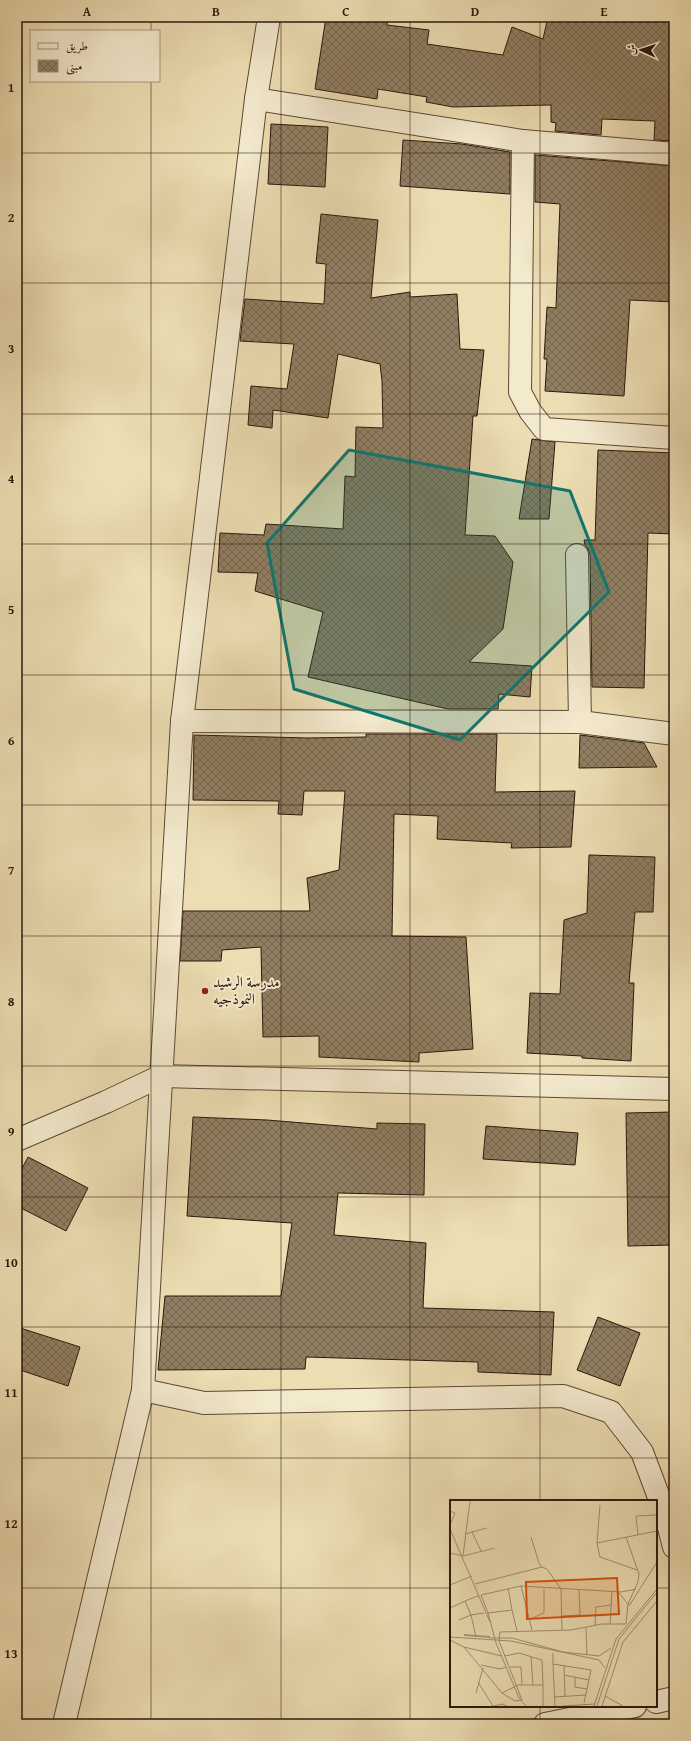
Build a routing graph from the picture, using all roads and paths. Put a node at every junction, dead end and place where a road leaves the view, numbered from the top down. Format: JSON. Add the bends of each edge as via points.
{"nodes":[{"id":1,"x":268,"y":17,"type":"edge"},
{"id":2,"x":256,"y":99,"type":"junction"},
{"id":3,"x":523,"y":141,"type":"junction"},
{"id":4,"x":674,"y":154,"type":"edge"},
{"id":5,"x":674,"y":438,"type":"edge"},
{"id":6,"x":577,"y":555,"type":"dead end"},
{"id":7,"x":182,"y":721,"type":"junction"},
{"id":8,"x":580,"y":722,"type":"junction"},
{"id":9,"x":674,"y":734,"type":"edge"},
{"id":10,"x":160,"y":1076,"type":"junction"},
{"id":11,"x":674,"y":1089,"type":"edge"},
{"id":12,"x":17,"y":1140,"type":"edge"},
{"id":13,"x":143,"y":1390,"type":"junction"},
{"id":14,"x":674,"y":1547,"type":"edge"},
{"id":15,"x":674,"y":1698,"type":"edge"},
{"id":16,"x":657,"y":1702,"type":"edge"},
{"id":17,"x":630,"y":1707,"type":"edge"},
{"id":18,"x":64,"y":1724,"type":"edge"},
{"id":19,"x":545,"y":1724,"type":"edge"}],
"edges":[{"from":1,"to":2,"type":"street"},
{"from":2,"to":3,"type":"street"},
{"from":2,"to":7,"type":"street"},
{"from":3,"to":4,"type":"street"},
{"from":3,"to":5,"type":"street","via":[[520,392],[544,429]]},
{"from":6,"to":8,"type":"street"},
{"from":7,"to":8,"type":"street"},
{"from":7,"to":10,"type":"street"},
{"from":8,"to":9,"type":"street"},
{"from":10,"to":11,"type":"street"},
{"from":10,"to":12,"type":"street"},
{"from":10,"to":13,"type":"street"},
{"from":13,"to":14,"type":"street","via":[[204,1403],[563,1396],[611,1412],[642,1452],[666,1516]]},
{"from":13,"to":18,"type":"street"},
{"from":15,"to":16,"type":"street"},
{"from":17,"to":19,"type":"street"}]}
